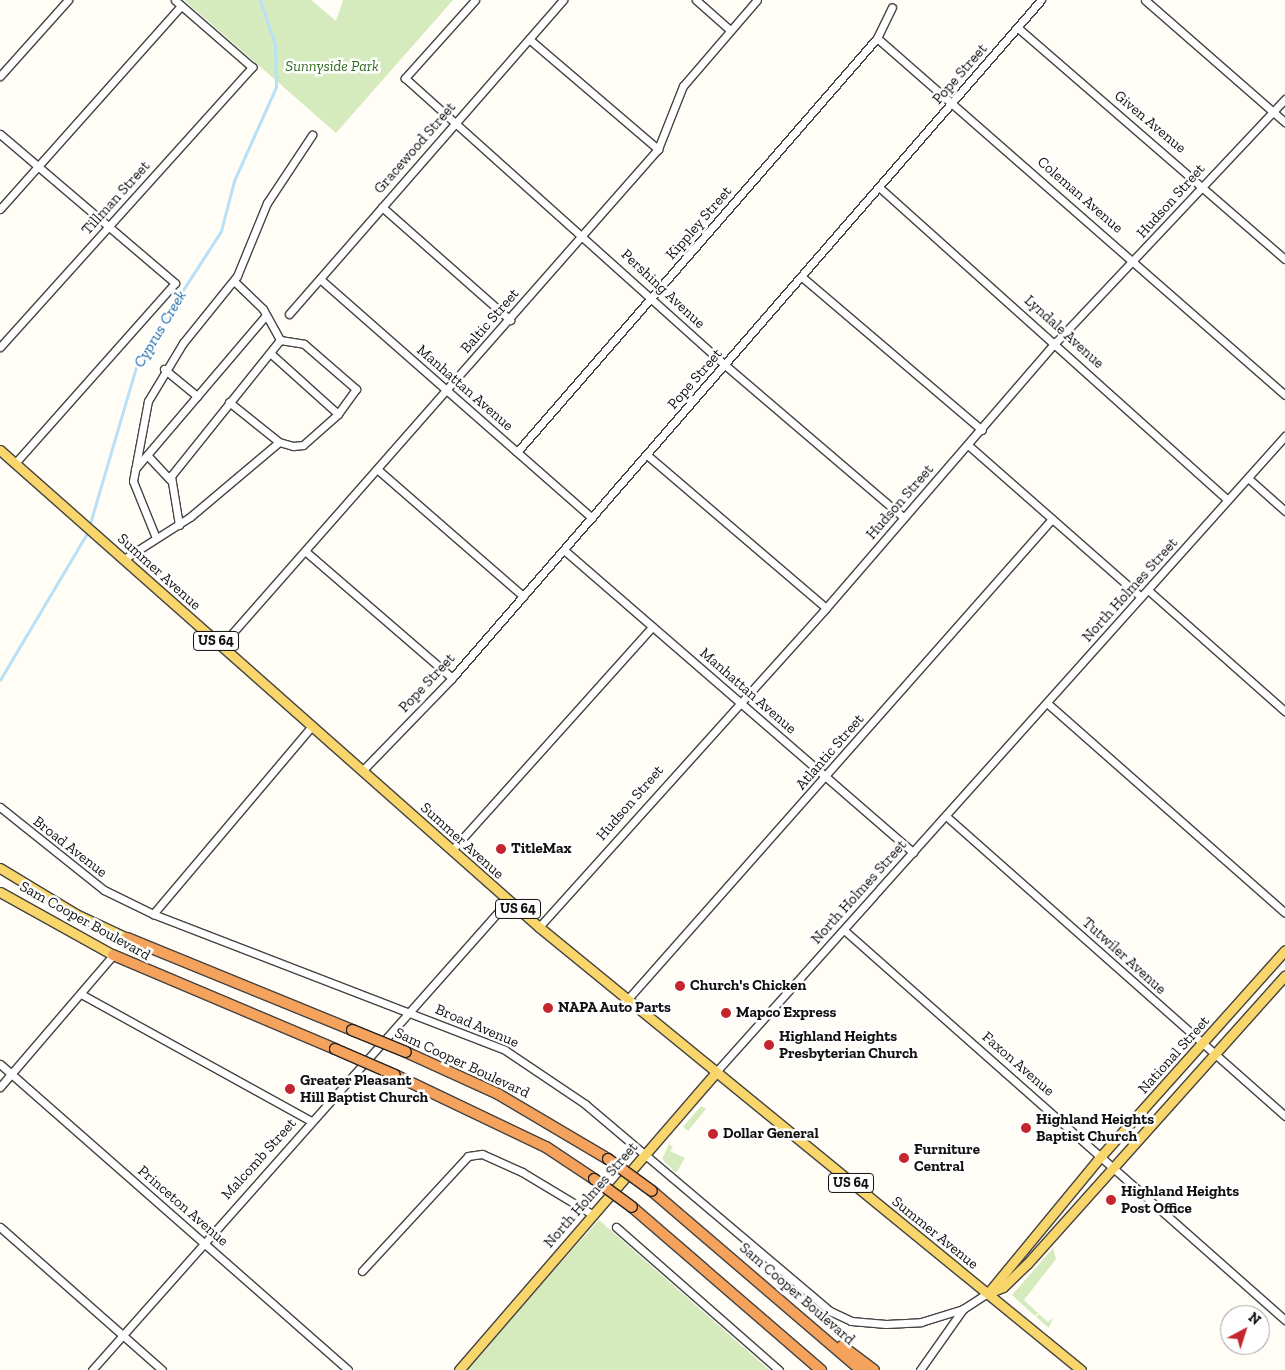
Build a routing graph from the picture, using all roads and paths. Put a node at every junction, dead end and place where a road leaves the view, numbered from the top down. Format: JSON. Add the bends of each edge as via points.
{"nodes":[{"id":1,"x":68,"y":0,"type":"edge"},
{"id":2,"x":175,"y":0,"type":"edge"},
{"id":3,"x":474,"y":0,"type":"edge"},
{"id":4,"x":563,"y":0,"type":"edge"},
{"id":5,"x":696,"y":0,"type":"edge"},
{"id":6,"x":757,"y":0,"type":"edge"},
{"id":7,"x":1041,"y":0,"type":"edge"},
{"id":8,"x":1145,"y":0,"type":"edge"},
{"id":9,"x":181,"y":6,"type":"junction"},
{"id":10,"x":892,"y":7,"type":"dead end"},
{"id":11,"x":1018,"y":28,"type":"junction"},
{"id":12,"x":730,"y":30,"type":"junction"},
{"id":13,"x":876,"y":38,"type":"junction"},
{"id":14,"x":529,"y":39,"type":"junction"},
{"id":15,"x":0,"y":76,"type":"edge"},
{"id":16,"x":1285,"y":99,"type":"edge"},
{"id":17,"x":953,"y":104,"type":"junction"},
{"id":18,"x":1272,"y":110,"type":"junction"},
{"id":19,"x":1285,"y":122,"type":"edge"},
{"id":20,"x":455,"y":123,"type":"junction"},
{"id":21,"x":0,"y":134,"type":"edge"},
{"id":22,"x":312,"y":135,"type":"dead end"},
{"id":23,"x":658,"y":149,"type":"junction"},
{"id":24,"x":38,"y":167,"type":"junction"},
{"id":25,"x":1204,"y":186,"type":"junction"},
{"id":26,"x":880,"y":188,"type":"junction"},
{"id":27,"x":382,"y":208,"type":"junction"},
{"id":28,"x":0,"y":209,"type":"edge"},
{"id":29,"x":108,"y":227,"type":"junction"},
{"id":30,"x":583,"y":234,"type":"junction"},
{"id":31,"x":1285,"y":259,"type":"edge"},
{"id":32,"x":1136,"y":261,"type":"junction"},
{"id":33,"x":802,"y":277,"type":"junction"},
{"id":34,"x":320,"y":279,"type":"junction"},
{"id":35,"x":234,"y":280,"type":"junction"},
{"id":36,"x":653,"y":297,"type":"junction"},
{"id":37,"x":289,"y":314,"type":"dead end"},
{"id":38,"x":266,"y":315,"type":"junction"},
{"id":39,"x":510,"y":320,"type":"junction"},
{"id":40,"x":280,"y":340,"type":"junction"},
{"id":41,"x":1056,"y":342,"type":"junction"},
{"id":42,"x":0,"y":347,"type":"edge"},
{"id":43,"x":270,"y":353,"type":"junction"},
{"id":44,"x":725,"y":365,"type":"junction"},
{"id":45,"x":164,"y":369,"type":"junction"},
{"id":46,"x":447,"y":391,"type":"junction"},
{"id":47,"x":1285,"y":395,"type":"edge"},
{"id":48,"x":197,"y":396,"type":"junction"},
{"id":49,"x":229,"y":402,"type":"junction"},
{"id":50,"x":338,"y":414,"type":"junction"},
{"id":51,"x":982,"y":430,"type":"junction"},
{"id":52,"x":1285,"y":436,"type":"edge"},
{"id":53,"x":279,"y":442,"type":"junction"},
{"id":54,"x":968,"y":445,"type":"junction"},
{"id":55,"x":0,"y":450,"type":"edge"},
{"id":56,"x":516,"y":452,"type":"junction"},
{"id":57,"x":147,"y":454,"type":"junction"},
{"id":58,"x":647,"y":455,"type":"junction"},
{"id":59,"x":15,"y":463,"type":"junction"},
{"id":60,"x":134,"y":469,"type":"junction"},
{"id":61,"x":378,"y":469,"type":"junction"},
{"id":62,"x":1248,"y":478,"type":"junction"},
{"id":63,"x":170,"y":480,"type":"junction"},
{"id":64,"x":1228,"y":500,"type":"junction"},
{"id":65,"x":1285,"y":511,"type":"edge"},
{"id":66,"x":592,"y":518,"type":"junction"},
{"id":67,"x":904,"y":518,"type":"junction"},
{"id":68,"x":1052,"y":519,"type":"junction"},
{"id":69,"x":180,"y":525,"type":"junction"},
{"id":70,"x":156,"y":538,"type":"junction"},
{"id":71,"x":564,"y":550,"type":"junction"},
{"id":72,"x":304,"y":551,"type":"junction"},
{"id":73,"x":124,"y":559,"type":"junction"},
{"id":74,"x":1148,"y":590,"type":"junction"},
{"id":75,"x":523,"y":596,"type":"junction"},
{"id":76,"x":1141,"y":598,"type":"junction"},
{"id":77,"x":826,"y":608,"type":"junction"},
{"id":78,"x":652,"y":627,"type":"junction"},
{"id":79,"x":221,"y":646,"type":"junction"},
{"id":80,"x":452,"y":678,"type":"junction"},
{"id":81,"x":739,"y":700,"type":"junction"},
{"id":82,"x":1047,"y":703,"type":"junction"},
{"id":83,"x":1285,"y":711,"type":"edge"},
{"id":84,"x":312,"y":726,"type":"junction"},
{"id":85,"x":362,"y":771,"type":"junction"},
{"id":86,"x":826,"y":777,"type":"junction"},
{"id":87,"x":0,"y":807,"type":"edge"},
{"id":88,"x":946,"y":816,"type":"junction"},
{"id":89,"x":452,"y":850,"type":"junction"},
{"id":90,"x":913,"y":852,"type":"junction"},
{"id":91,"x":0,"y":868,"type":"edge"},
{"id":92,"x":0,"y":892,"type":"edge"},
{"id":93,"x":508,"y":901,"type":"junction"},
{"id":94,"x":1285,"y":913,"type":"edge"},
{"id":95,"x":153,"y":914,"type":"junction"},
{"id":96,"x":539,"y":927,"type":"junction"},
{"id":97,"x":844,"y":930,"type":"junction"},
{"id":98,"x":127,"y":938,"type":"joint"},
{"id":99,"x":1285,"y":950,"type":"edge"},
{"id":100,"x":113,"y":955,"type":"junction"},
{"id":101,"x":1285,"y":975,"type":"edge"},
{"id":102,"x":81,"y":994,"type":"junction"},
{"id":103,"x":627,"y":1000,"type":"junction"},
{"id":104,"x":408,"y":1012,"type":"junction"},
{"id":105,"x":1204,"y":1044,"type":"junction"},
{"id":106,"x":1215,"y":1055,"type":"junction"},
{"id":107,"x":0,"y":1064,"type":"edge"},
{"id":108,"x":715,"y":1073,"type":"junction"},
{"id":109,"x":11,"y":1074,"type":"junction"},
{"id":110,"x":0,"y":1087,"type":"edge"},
{"id":111,"x":1285,"y":1116,"type":"edge"},
{"id":112,"x":311,"y":1122,"type":"junction"},
{"id":113,"x":645,"y":1155,"type":"junction"},
{"id":114,"x":1101,"y":1156,"type":"junction"},
{"id":115,"x":1114,"y":1167,"type":"junction"},
{"id":116,"x":592,"y":1214,"type":"junction"},
{"id":117,"x":0,"y":1227,"type":"edge"},
{"id":118,"x":616,"y":1227,"type":"dead end"},
{"id":119,"x":203,"y":1242,"type":"junction"},
{"id":120,"x":362,"y":1271,"type":"dead end"},
{"id":121,"x":988,"y":1292,"type":"junction"},
{"id":122,"x":776,"y":1295,"type":"junction"},
{"id":123,"x":963,"y":1309,"type":"junction"},
{"id":124,"x":1285,"y":1320,"type":"edge"},
{"id":125,"x":122,"y":1335,"type":"junction"},
{"id":126,"x":920,"y":1369,"type":"edge"},
{"id":127,"x":92,"y":1370,"type":"edge"},
{"id":128,"x":162,"y":1370,"type":"edge"},
{"id":129,"x":348,"y":1370,"type":"edge"},
{"id":130,"x":459,"y":1370,"type":"edge"},
{"id":131,"x":779,"y":1370,"type":"edge"},
{"id":132,"x":821,"y":1370,"type":"edge"},
{"id":133,"x":861,"y":1370,"type":"edge"},
{"id":134,"x":874,"y":1370,"type":"edge"},
{"id":135,"x":1081,"y":1370,"type":"edge"}],
"edges":[{"from":1,"to":15,"type":"street"},
{"from":2,"to":9,"type":"street"},
{"from":3,"to":20,"type":"street","name":"Pershing Avenue","via":[[406,78]]},
{"from":4,"to":14,"type":"street","name":"Gracewood Street"},
{"from":5,"to":12,"type":"street"},
{"from":6,"to":12,"type":"street","name":"Baltic Street"},
{"from":7,"to":11,"type":"street","name":"Pope Street"},
{"from":8,"to":18,"type":"street"},
{"from":9,"to":24,"type":"street"},
{"from":9,"to":29,"type":"street","name":"Tillman Street","via":[[252,67]]},
{"from":10,"to":13,"type":"street","name":"Kippley Street"},
{"from":11,"to":17,"type":"street","name":"Pope Street"},
{"from":11,"to":25,"type":"street","name":"Given Avenue"},
{"from":12,"to":23,"type":"street","name":"Baltic Street","via":[[683,86]]},
{"from":13,"to":17,"type":"street","name":"Coleman Avenue"},
{"from":13,"to":36,"type":"street","name":"Kippley Street"},
{"from":14,"to":20,"type":"street","name":"Gracewood Street"},
{"from":14,"to":23,"type":"street"},
{"from":16,"to":18,"type":"street","name":"Hudson Street"},
{"from":17,"to":26,"type":"street","name":"Pope Street"},
{"from":17,"to":32,"type":"street","name":"Coleman Avenue"},
{"from":18,"to":19,"type":"street"},
{"from":18,"to":25,"type":"street","name":"Hudson Street"},
{"from":20,"to":27,"type":"street","name":"Gracewood Street"},
{"from":20,"to":30,"type":"street","name":"Pershing Avenue"},
{"from":21,"to":24,"type":"street"},
{"from":22,"to":35,"type":"street","via":[[267,202]]},
{"from":23,"to":30,"type":"street","name":"Baltic Street"},
{"from":24,"to":28,"type":"street"},
{"from":24,"to":29,"type":"street"},
{"from":25,"to":31,"type":"street","name":"Given Avenue"},
{"from":25,"to":32,"type":"street","name":"Hudson Street"},
{"from":26,"to":33,"type":"street","name":"Pope Street"},
{"from":26,"to":41,"type":"street","name":"Lyndale Avenue"},
{"from":27,"to":34,"type":"street","name":"Gracewood Street"},
{"from":27,"to":39,"type":"street"},
{"from":29,"to":42,"type":"street","name":"Tillman Street"},
{"from":29,"to":59,"type":"street","via":[[175,284]]},
{"from":30,"to":36,"type":"street","name":"Pershing Avenue"},
{"from":30,"to":39,"type":"street","name":"Baltic Street"},
{"from":32,"to":41,"type":"street","name":"Hudson Street"},
{"from":32,"to":47,"type":"street","name":"Coleman Avenue"},
{"from":33,"to":44,"type":"street","name":"Pope Street"},
{"from":33,"to":51,"type":"street"},
{"from":34,"to":37,"type":"street","name":"Gracewood Street"},
{"from":34,"to":46,"type":"street","name":"Manhattan Avenue"},
{"from":35,"to":38,"type":"street"},
{"from":35,"to":45,"type":"street"},
{"from":36,"to":44,"type":"street","name":"Pershing Avenue"},
{"from":36,"to":56,"type":"street","name":"Kippley Street"},
{"from":38,"to":40,"type":"street"},
{"from":38,"to":48,"type":"street"},
{"from":39,"to":46,"type":"street","name":"Baltic Street"},
{"from":40,"to":43,"type":"street"},
{"from":40,"to":50,"type":"street","via":[[304,344],[356,389]]},
{"from":41,"to":51,"type":"street","name":"Hudson Street"},
{"from":41,"to":64,"type":"street","name":"Lyndale Avenue"},
{"from":43,"to":49,"type":"street"},
{"from":43,"to":50,"type":"street"},
{"from":44,"to":58,"type":"street","name":"Pope Street"},
{"from":44,"to":67,"type":"street","name":"Pershing Avenue"},
{"from":45,"to":48,"type":"street"},
{"from":45,"to":60,"type":"street","via":[[148,401]]},
{"from":46,"to":56,"type":"street","name":"Manhattan Avenue"},
{"from":46,"to":61,"type":"street","name":"Baltic Street"},
{"from":48,"to":57,"type":"street"},
{"from":49,"to":53,"type":"street"},
{"from":49,"to":63,"type":"street"},
{"from":50,"to":53,"type":"street","via":[[304,445]]},
{"from":51,"to":54,"type":"street","name":"Hudson Street"},
{"from":52,"to":62,"type":"street","name":"North Holmes Street"},
{"from":53,"to":69,"type":"street"},
{"from":54,"to":67,"type":"street","name":"Hudson Street"},
{"from":54,"to":68,"type":"street"},
{"from":55,"to":59,"type":"main road","name":"Summer Avenue","number":"US 64"},
{"from":56,"to":66,"type":"street","name":"Manhattan Avenue"},
{"from":57,"to":60,"type":"street"},
{"from":57,"to":63,"type":"street"},
{"from":58,"to":66,"type":"street","name":"Pope Street"},
{"from":58,"to":77,"type":"street"},
{"from":59,"to":73,"type":"main road","name":"Summer Avenue","number":"US 64"},
{"from":60,"to":70,"type":"street","via":[[136,497]]},
{"from":61,"to":72,"type":"street","name":"Baltic Street"},
{"from":61,"to":75,"type":"street"},
{"from":62,"to":64,"type":"street","name":"North Holmes Street"},
{"from":62,"to":65,"type":"street"},
{"from":63,"to":69,"type":"street"},
{"from":64,"to":74,"type":"street","name":"North Holmes Street"},
{"from":66,"to":71,"type":"street","name":"Pope Street"},
{"from":67,"to":77,"type":"street","name":"Hudson Street"},
{"from":68,"to":76,"type":"street"},
{"from":68,"to":86,"type":"street","name":"Atlantic Street"},
{"from":69,"to":70,"type":"street"},
{"from":70,"to":73,"type":"street"},
{"from":71,"to":75,"type":"street","name":"Pope Street"},
{"from":71,"to":78,"type":"street","name":"Manhattan Avenue"},
{"from":72,"to":79,"type":"street","name":"Baltic Street"},
{"from":72,"to":80,"type":"street"},
{"from":73,"to":79,"type":"main road","name":"Summer Avenue","number":"US 64"},
{"from":74,"to":76,"type":"street","name":"North Holmes Street"},
{"from":74,"to":83,"type":"street"},
{"from":75,"to":80,"type":"street","name":"Pope Street"},
{"from":76,"to":82,"type":"street","name":"North Holmes Street"},
{"from":77,"to":81,"type":"street","name":"Hudson Street"},
{"from":78,"to":81,"type":"street","name":"Manhattan Avenue"},
{"from":78,"to":89,"type":"street"},
{"from":79,"to":84,"type":"main road","name":"Summer Avenue","number":"US 64"},
{"from":80,"to":85,"type":"street","name":"Pope Street"},
{"from":81,"to":86,"type":"street","name":"Manhattan Avenue"},
{"from":81,"to":96,"type":"street","name":"Hudson Street"},
{"from":82,"to":88,"type":"street","name":"North Holmes Street"},
{"from":82,"to":94,"type":"street"},
{"from":84,"to":85,"type":"main road","name":"Summer Avenue","number":"US 64"},
{"from":84,"to":95,"type":"street"},
{"from":85,"to":89,"type":"main road","name":"Summer Avenue","number":"US 64"},
{"from":86,"to":90,"type":"street","name":"Manhattan Avenue"},
{"from":86,"to":103,"type":"street","name":"Atlantic Street"},
{"from":87,"to":95,"type":"street","name":"Broad Avenue","via":[[78,874]]},
{"from":88,"to":90,"type":"street","name":"North Holmes Street"},
{"from":88,"to":105,"type":"street","name":"Tutwiler Avenue"},
{"from":89,"to":93,"type":"main road","name":"Summer Avenue","number":"US 64"},
{"from":90,"to":97,"type":"street","name":"North Holmes Street"},
{"from":91,"to":98,"type":"main road","name":"Sam Cooper Boulevard","via":[[70,911]]},
{"from":92,"to":100,"type":"main road","name":"Sam Cooper Boulevard"},
{"from":93,"to":96,"type":"main road","name":"Summer Avenue","number":"US 64"},
{"from":93,"to":104,"type":"street","name":"Malcomb Street"},
{"from":95,"to":104,"type":"street","name":"Broad Avenue"},
{"from":96,"to":103,"type":"main road","name":"Summer Avenue","number":"US 64"},
{"from":97,"to":108,"type":"street","name":"North Holmes Street"},
{"from":97,"to":114,"type":"street","name":"Faxon Avenue"},
{"from":98,"to":122,"type":"highway","name":"Sam Cooper Boulevard","bridge":true,"via":[[406,1052],[498,1094],[608,1159],[652,1190]]},
{"from":99,"to":105,"type":"main road","name":"National Street"},
{"from":100,"to":102,"type":"street"},
{"from":100,"to":132,"type":"highway","name":"Sam Cooper Boulevard","bridge":true,"via":[[395,1075],[546,1147],[632,1207]]},
{"from":101,"to":106,"type":"main road","name":"National Street"},
{"from":102,"to":109,"type":"street"},
{"from":102,"to":112,"type":"street"},
{"from":103,"to":108,"type":"main road","name":"Summer Avenue","number":"US 64"},
{"from":104,"to":112,"type":"street","name":"Malcomb Street"},
{"from":104,"to":113,"type":"street","name":"Broad Avenue","via":[[512,1055],[584,1104]]},
{"from":105,"to":106,"type":"street","name":"Tutwiler Avenue"},
{"from":105,"to":114,"type":"main road","name":"National Street"},
{"from":106,"to":111,"type":"street","name":"Tutwiler Avenue"},
{"from":106,"to":115,"type":"main road","name":"National Street"},
{"from":107,"to":109,"type":"street","name":"Princeton Avenue"},
{"from":108,"to":113,"type":"main road","name":"North Holmes Street"},
{"from":108,"to":121,"type":"main road","name":"Summer Avenue","number":"US 64"},
{"from":109,"to":110,"type":"street"},
{"from":109,"to":119,"type":"street","name":"Princeton Avenue"},
{"from":112,"to":119,"type":"street","name":"Malcomb Street"},
{"from":113,"to":116,"type":"main road","name":"North Holmes Street"},
{"from":113,"to":123,"type":"street","name":"Broad Avenue","via":[[790,1280],[841,1317],[864,1323],[921,1322]]},
{"from":114,"to":115,"type":"street","name":"Faxon Avenue"},
{"from":114,"to":121,"type":"main road","name":"National Street"},
{"from":115,"to":121,"type":"main road","name":"National Street","via":[[1004,1287]]},
{"from":115,"to":124,"type":"street","name":"Faxon Avenue"},
{"from":116,"to":120,"type":"street","via":[[522,1172],[482,1154],[468,1156]]},
{"from":116,"to":130,"type":"main road","name":"North Holmes Street"},
{"from":117,"to":125,"type":"street"},
{"from":118,"to":131,"type":"street"},
{"from":119,"to":125,"type":"street","name":"Malcomb Street"},
{"from":119,"to":129,"type":"street","name":"Princeton Avenue"},
{"from":121,"to":123,"type":"street","name":"National Street"},
{"from":121,"to":135,"type":"main road","name":"Summer Avenue","number":"US 64"},
{"from":122,"to":133,"type":"highway","name":"Sam Cooper Boulevard"},
{"from":122,"to":134,"type":"highway"},
{"from":123,"to":126,"type":"street","name":"National Street"},
{"from":125,"to":127,"type":"street","name":"Malcomb Street"},
{"from":125,"to":128,"type":"street"}]}
